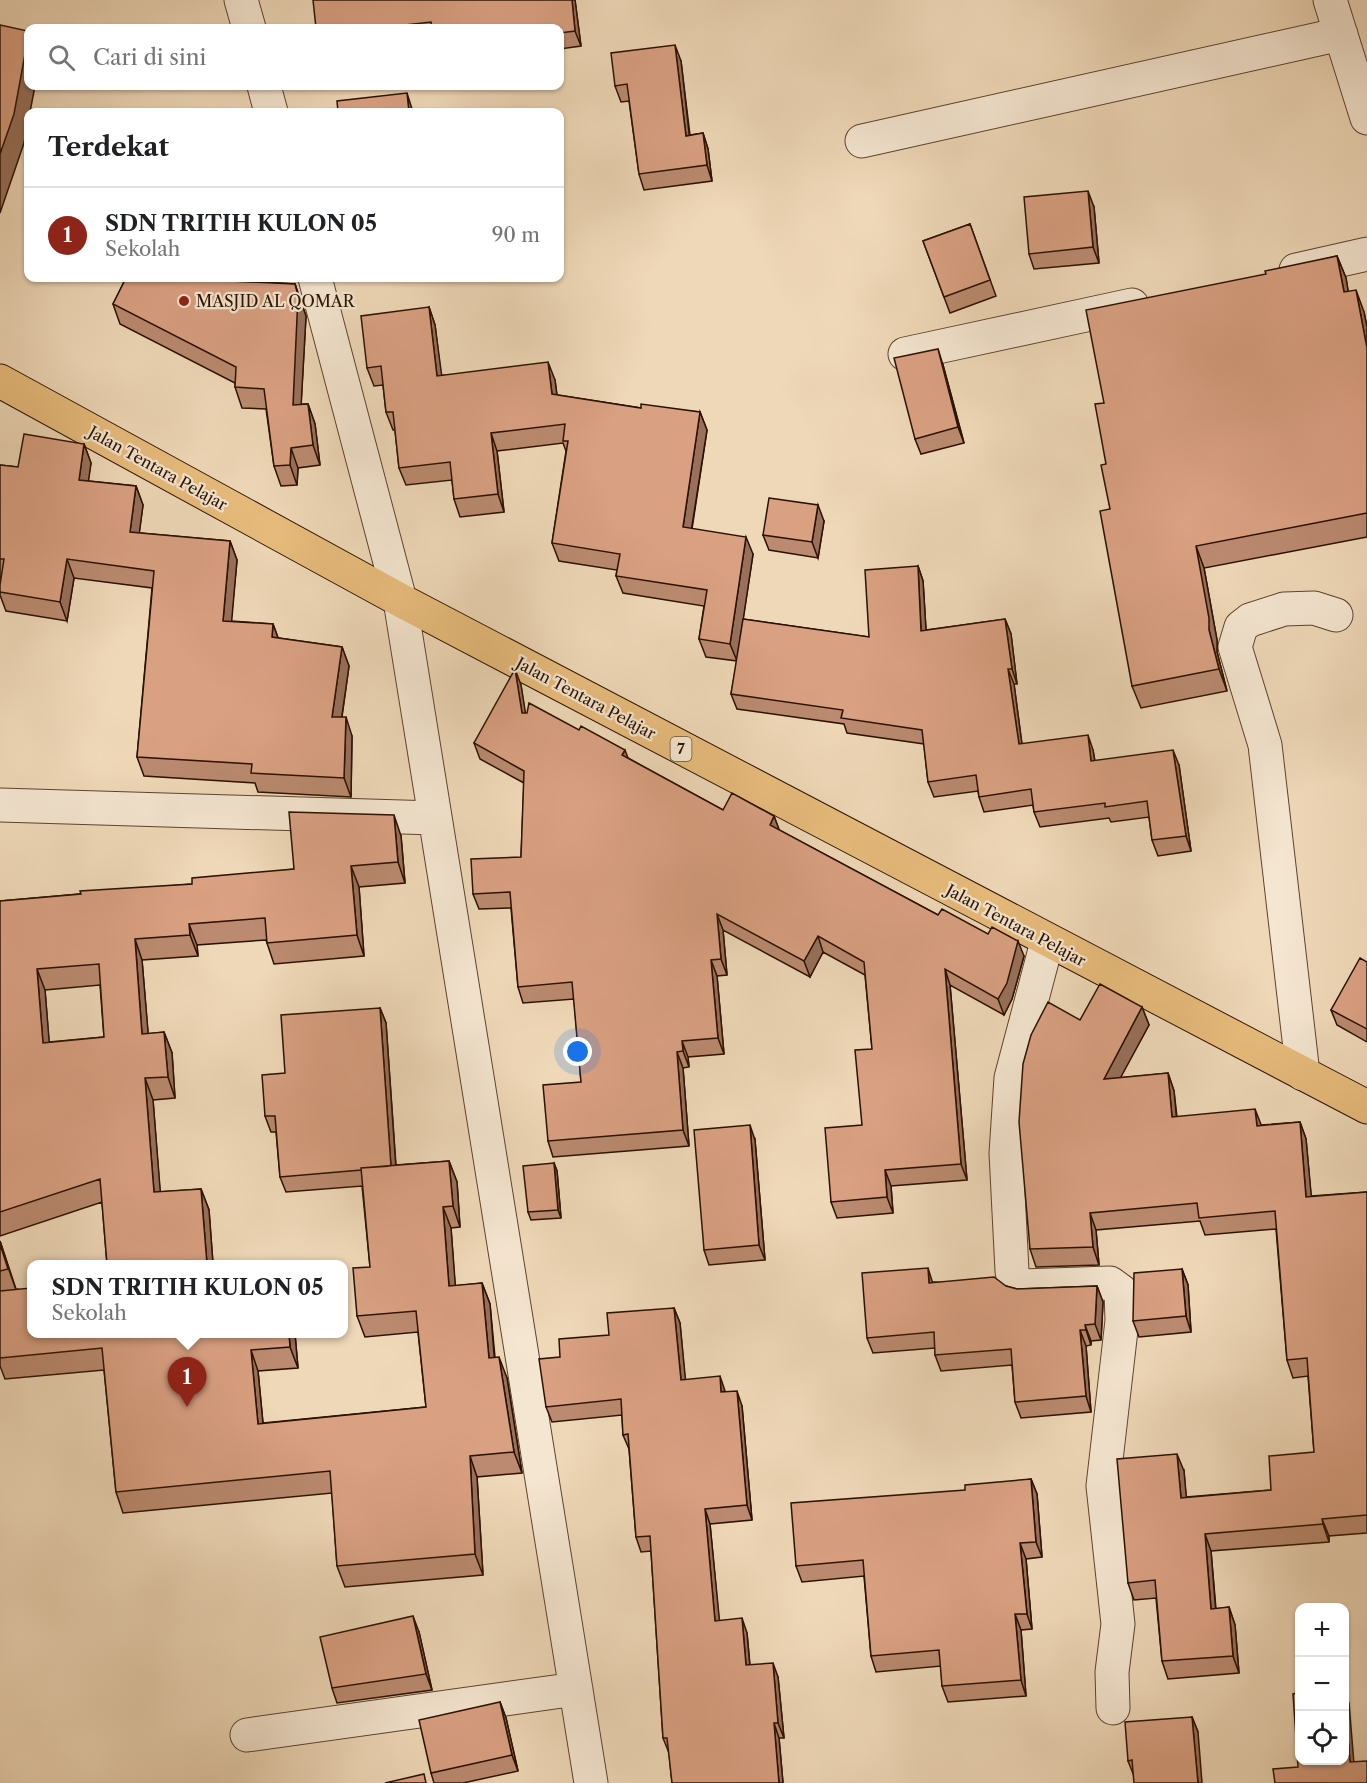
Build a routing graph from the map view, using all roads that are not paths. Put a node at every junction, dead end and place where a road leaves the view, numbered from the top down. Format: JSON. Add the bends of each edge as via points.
{"nodes":[{"id":1,"x":241,"y":0,"type":"edge"},
{"id":2,"x":1330,"y":0,"type":"edge"},
{"id":3,"x":248,"y":24,"type":"edge"},
{"id":4,"x":1341,"y":34,"type":"junction"},
{"id":5,"x":265,"y":90,"type":"edge"},
{"id":6,"x":270,"y":108,"type":"edge"},
{"id":7,"x":1367,"y":118,"type":"edge"},
{"id":8,"x":862,"y":141,"type":"dead end"},
{"id":9,"x":1367,"y":254,"type":"edge"},
{"id":10,"x":1263,"y":277,"type":"edge"},
{"id":11,"x":316,"y":282,"type":"edge"},
{"id":12,"x":1159,"y":299,"type":"edge"},
{"id":13,"x":905,"y":354,"type":"edge"},
{"id":14,"x":0,"y":381,"type":"edge"},
{"id":15,"x":400,"y":600,"type":"junction"},
{"id":16,"x":1336,"y":615,"type":"dead end"},
{"id":17,"x":0,"y":805,"type":"edge"},
{"id":18,"x":435,"y":818,"type":"junction"},
{"id":19,"x":1047,"y":942,"type":"junction"},
{"id":20,"x":1303,"y":1074,"type":"junction"},
{"id":21,"x":1367,"y":1107,"type":"edge"},
{"id":22,"x":576,"y":1689,"type":"junction"},
{"id":23,"x":1113,"y":1708,"type":"dead end"},
{"id":24,"x":247,"y":1735,"type":"dead end"},
{"id":25,"x":591,"y":1783,"type":"edge"}],
"edges":[{"from":1,"to":3,"type":"street"},
{"from":2,"to":4,"type":"street"},
{"from":4,"to":7,"type":"street"},
{"from":4,"to":8,"type":"street"},
{"from":5,"to":6,"type":"street"},
{"from":9,"to":10,"type":"street"},
{"from":11,"to":15,"type":"street"},
{"from":12,"to":13,"type":"street"},
{"from":14,"to":15,"type":"highway","name":"Jalan Tentara Pelajar","number":"7"},
{"from":15,"to":18,"type":"street"},
{"from":15,"to":19,"type":"highway","name":"Jalan Tentara Pelajar","number":"7"},
{"from":16,"to":20,"type":"street","via":[[1314,608],[1284,609],[1250,620],[1241,627],[1234,647],[1265,745]]},
{"from":17,"to":18,"type":"street"},
{"from":18,"to":22,"type":"street"},
{"from":19,"to":20,"type":"highway","name":"Jalan Tentara Pelajar","number":"7"},
{"from":19,"to":23,"type":"street","via":[[1011,1078],[1006,1153],[1012,1271],[1014,1281],[1022,1286],[1110,1283],[1121,1291],[1122,1321],[1103,1486],[1118,1624],[1112,1672]]},
{"from":20,"to":21,"type":"highway","name":"Jalan Tentara Pelajar","number":"7"},
{"from":22,"to":24,"type":"street"},
{"from":22,"to":25,"type":"street"}]}
